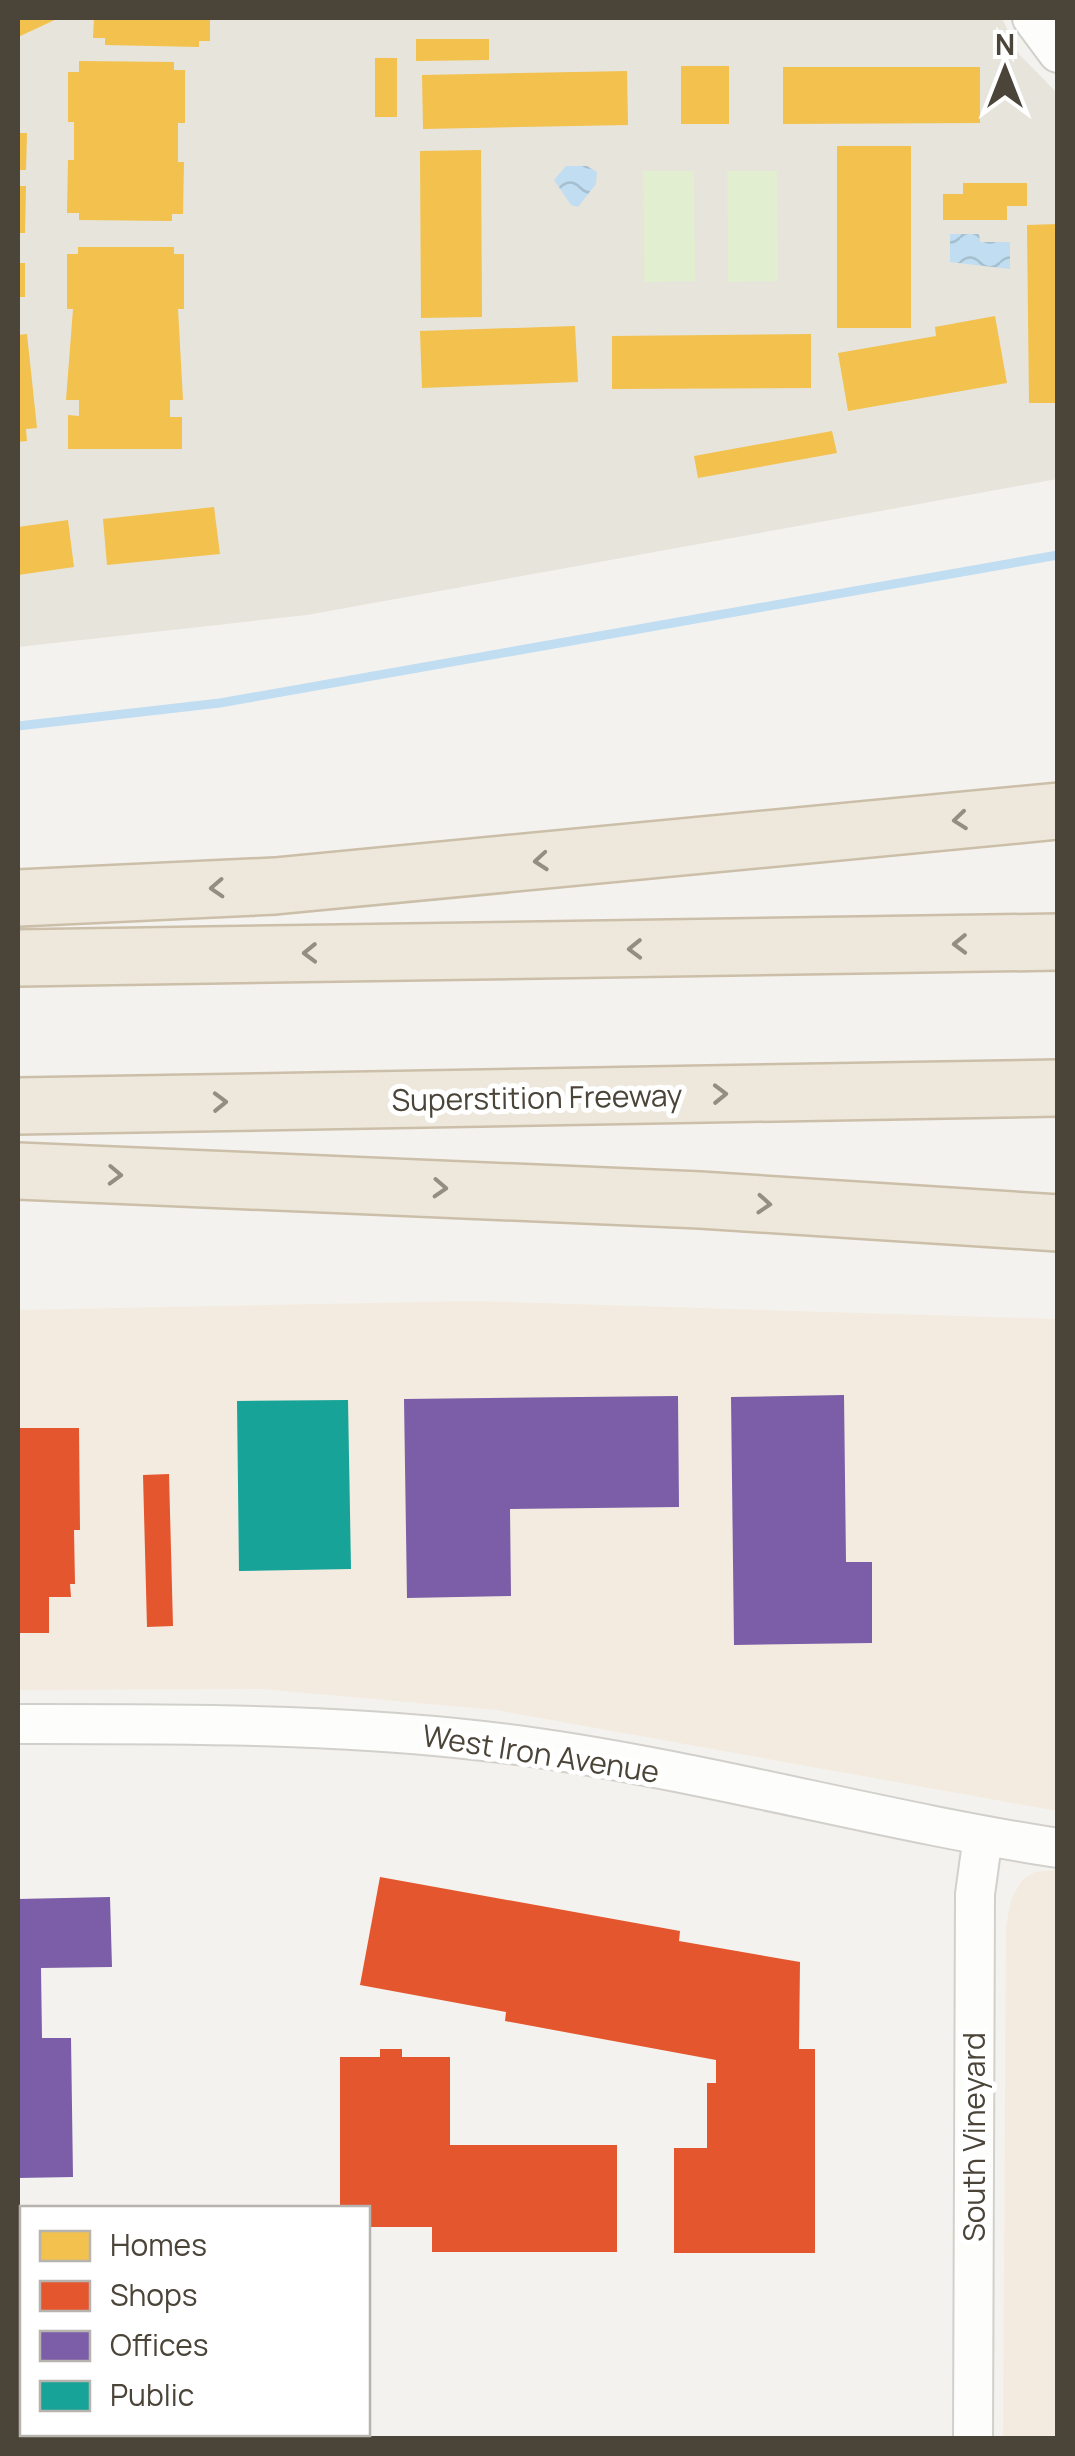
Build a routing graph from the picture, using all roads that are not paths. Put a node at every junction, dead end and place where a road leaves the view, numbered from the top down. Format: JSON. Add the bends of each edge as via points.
{"nodes":[{"id":1,"x":1032,"y":18,"type":"edge"},
{"id":2,"x":1058,"y":53,"type":"edge"},
{"id":3,"x":1058,"y":811,"type":"edge"},
{"id":4,"x":18,"y":898,"type":"edge"},
{"id":5,"x":1058,"y":942,"type":"edge"},
{"id":6,"x":18,"y":958,"type":"edge"},
{"id":7,"x":1058,"y":1088,"type":"edge"},
{"id":8,"x":18,"y":1106,"type":"edge"},
{"id":9,"x":18,"y":1171,"type":"edge"},
{"id":10,"x":1058,"y":1223,"type":"edge"},
{"id":11,"x":18,"y":1724,"type":"edge"},
{"id":12,"x":983,"y":1836,"type":"junction"},
{"id":13,"x":1058,"y":1848,"type":"edge"},
{"id":14,"x":972,"y":2438,"type":"edge"}],
"edges":[{"from":1,"to":2,"type":"street"},
{"from":3,"to":4,"type":"highway","one_way":true,"via":[[275,886]]},
{"from":5,"to":6,"type":"highway","one_way":true},
{"from":8,"to":7,"type":"highway","name":"Superstition Freeway","one_way":true},
{"from":9,"to":10,"type":"highway","one_way":true,"via":[[700,1200]]},
{"from":11,"to":12,"type":"street","name":"West Iron Avenue","via":[[400,1731],[541,1748]]},
{"from":12,"to":13,"type":"street","name":"West Iron Avenue"},
{"from":12,"to":14,"type":"street","name":"South Vineyard","via":[[974,1932]]}]}
